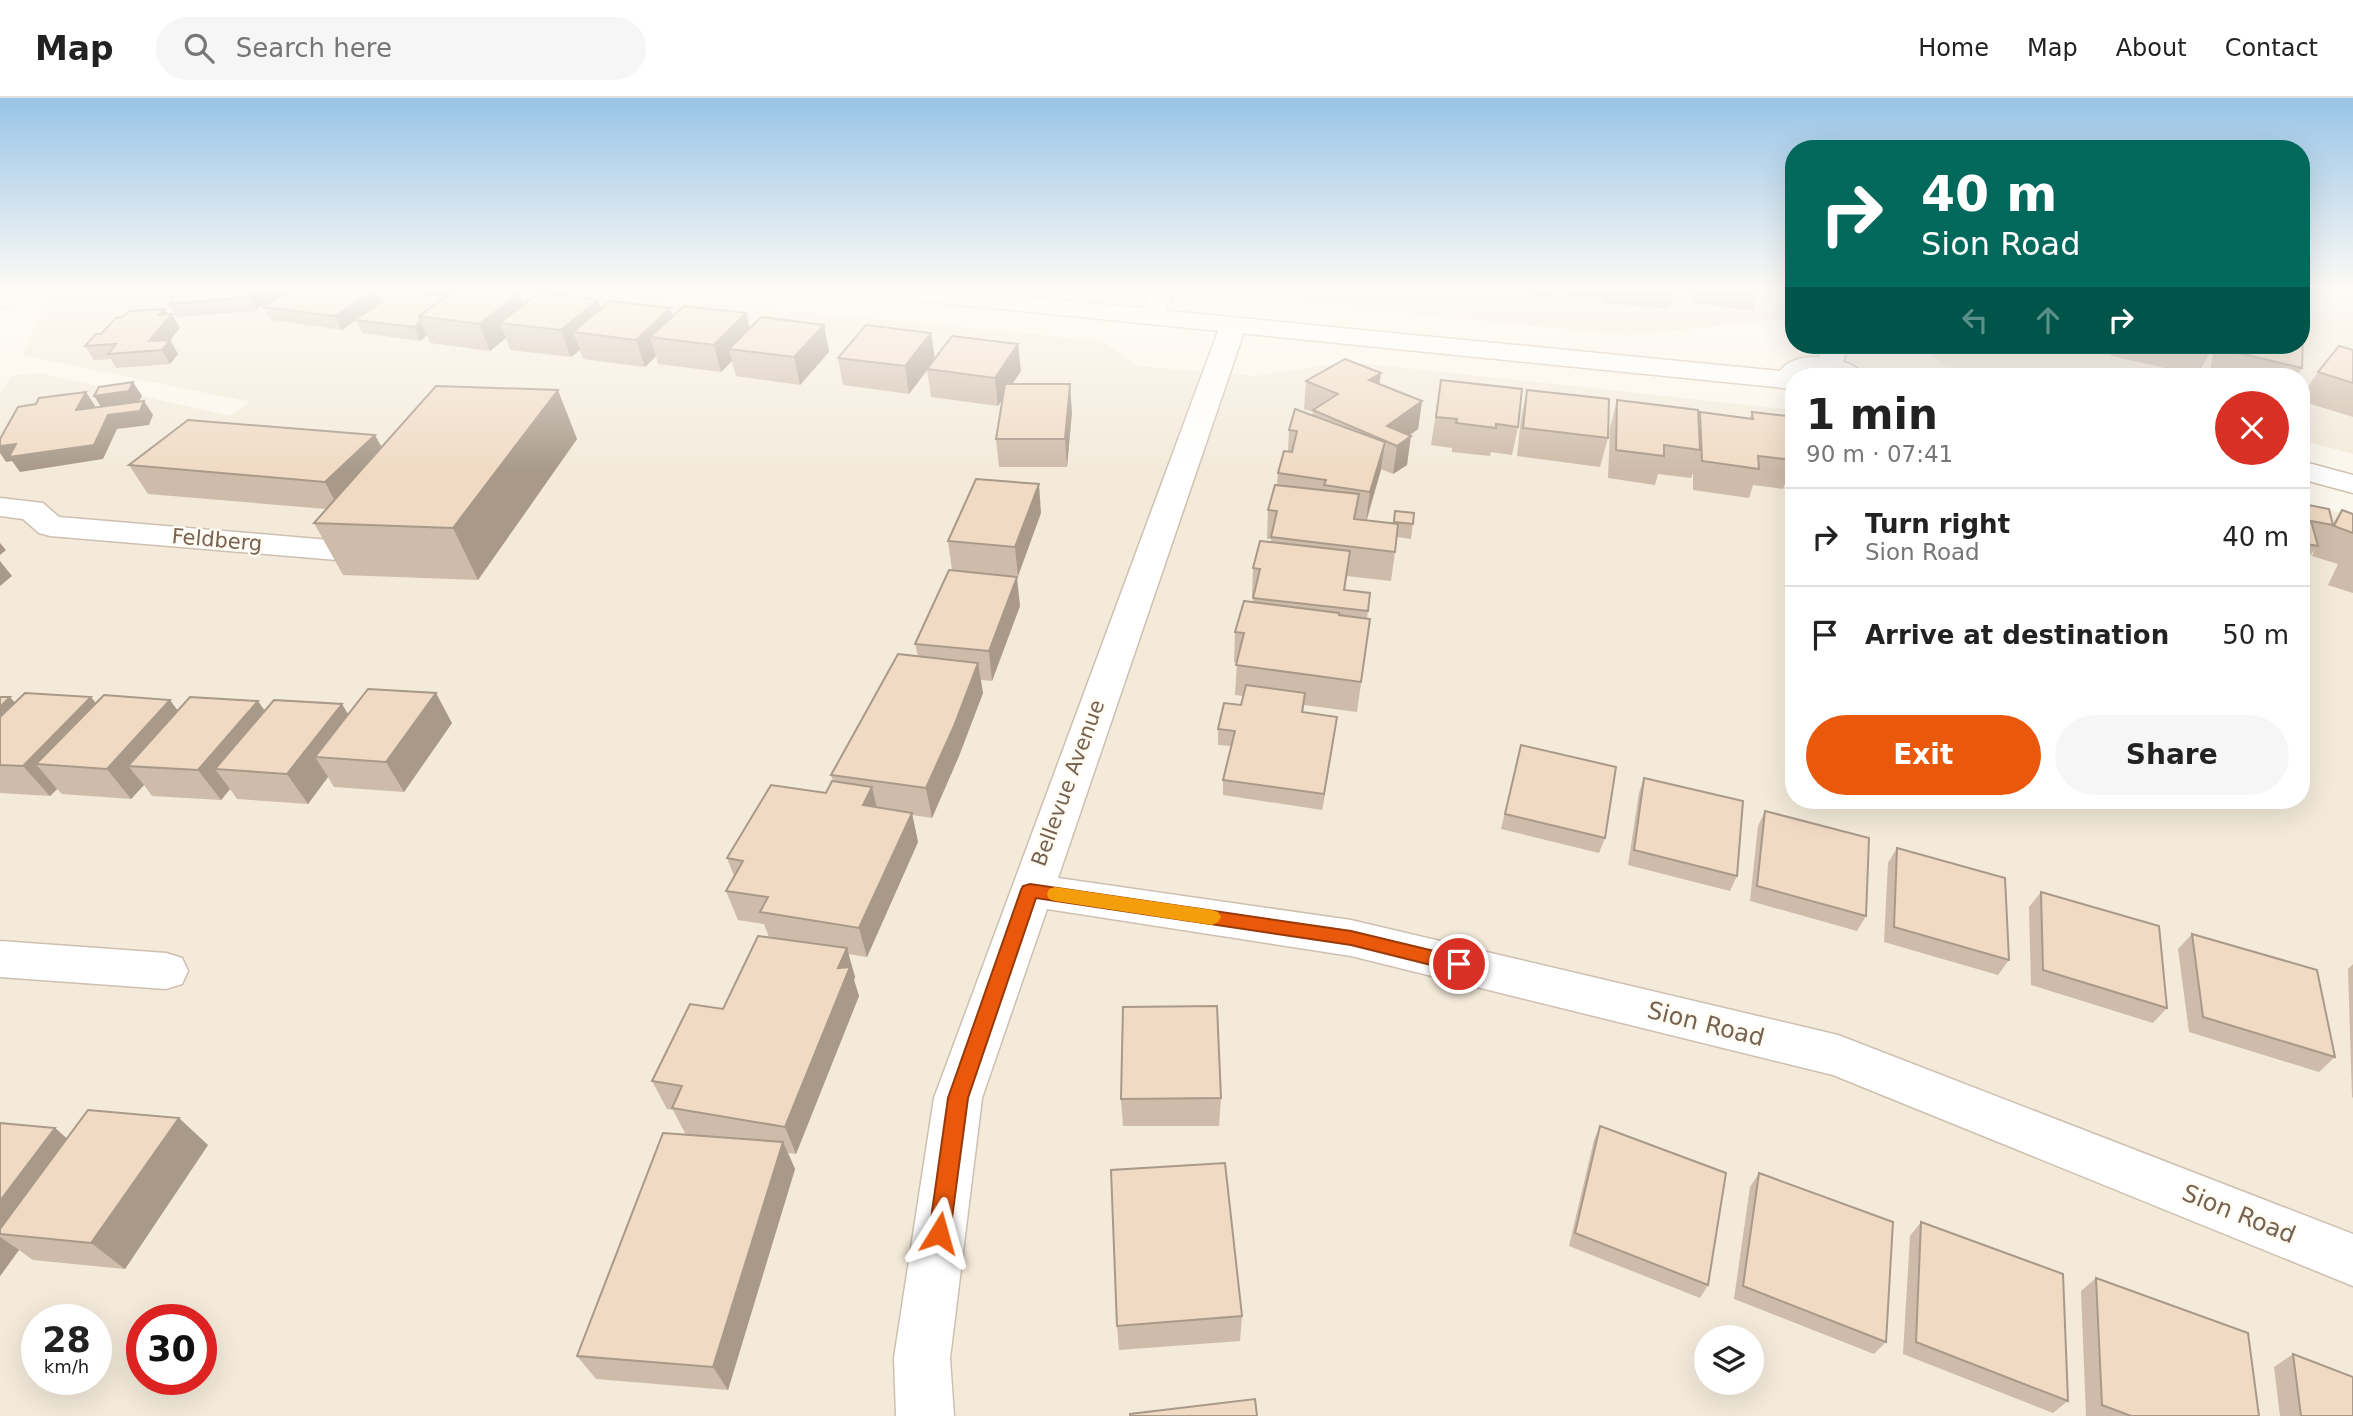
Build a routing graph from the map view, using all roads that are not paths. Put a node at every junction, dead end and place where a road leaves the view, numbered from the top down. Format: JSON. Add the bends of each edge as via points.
{"nodes":[{"id":1,"x":1225,"y":350,"type":"edge"},
{"id":2,"x":1473,"y":350,"type":"edge"},
{"id":3,"x":1839,"y":363,"type":"edge"},
{"id":4,"x":1798,"y":368,"type":"edge"},
{"id":5,"x":1785,"y":380,"type":"edge"},
{"id":6,"x":2310,"y":472,"type":"edge"},
{"id":7,"x":2353,"y":484,"type":"edge"},
{"id":8,"x":382,"y":499,"type":"edge"},
{"id":9,"x":0,"y":507,"type":"edge"},
{"id":10,"x":1030,"y":890,"type":"junction"},
{"id":11,"x":0,"y":959,"type":"edge"},
{"id":12,"x":166,"y":971,"type":"dead end"},
{"id":13,"x":2353,"y":1260,"type":"edge"},
{"id":14,"x":925,"y":1416,"type":"edge"}],
"edges":[{"from":1,"to":10,"type":"street","name":"Bellevue Avenue"},
{"from":2,"to":5,"type":"street"},
{"from":3,"to":4,"type":"street"},
{"from":6,"to":7,"type":"street"},
{"from":8,"to":9,"type":"street","name":"Feldberg","via":[[337,550],[50,526],[32,510]]},
{"from":10,"to":13,"type":"street","name":"Sion Road","via":[[1351,938],[1838,1056]]},
{"from":10,"to":14,"type":"street","name":"Bellevue Avenue","via":[[958,1098],[922,1358]]},
{"from":11,"to":12,"type":"street"}]}
